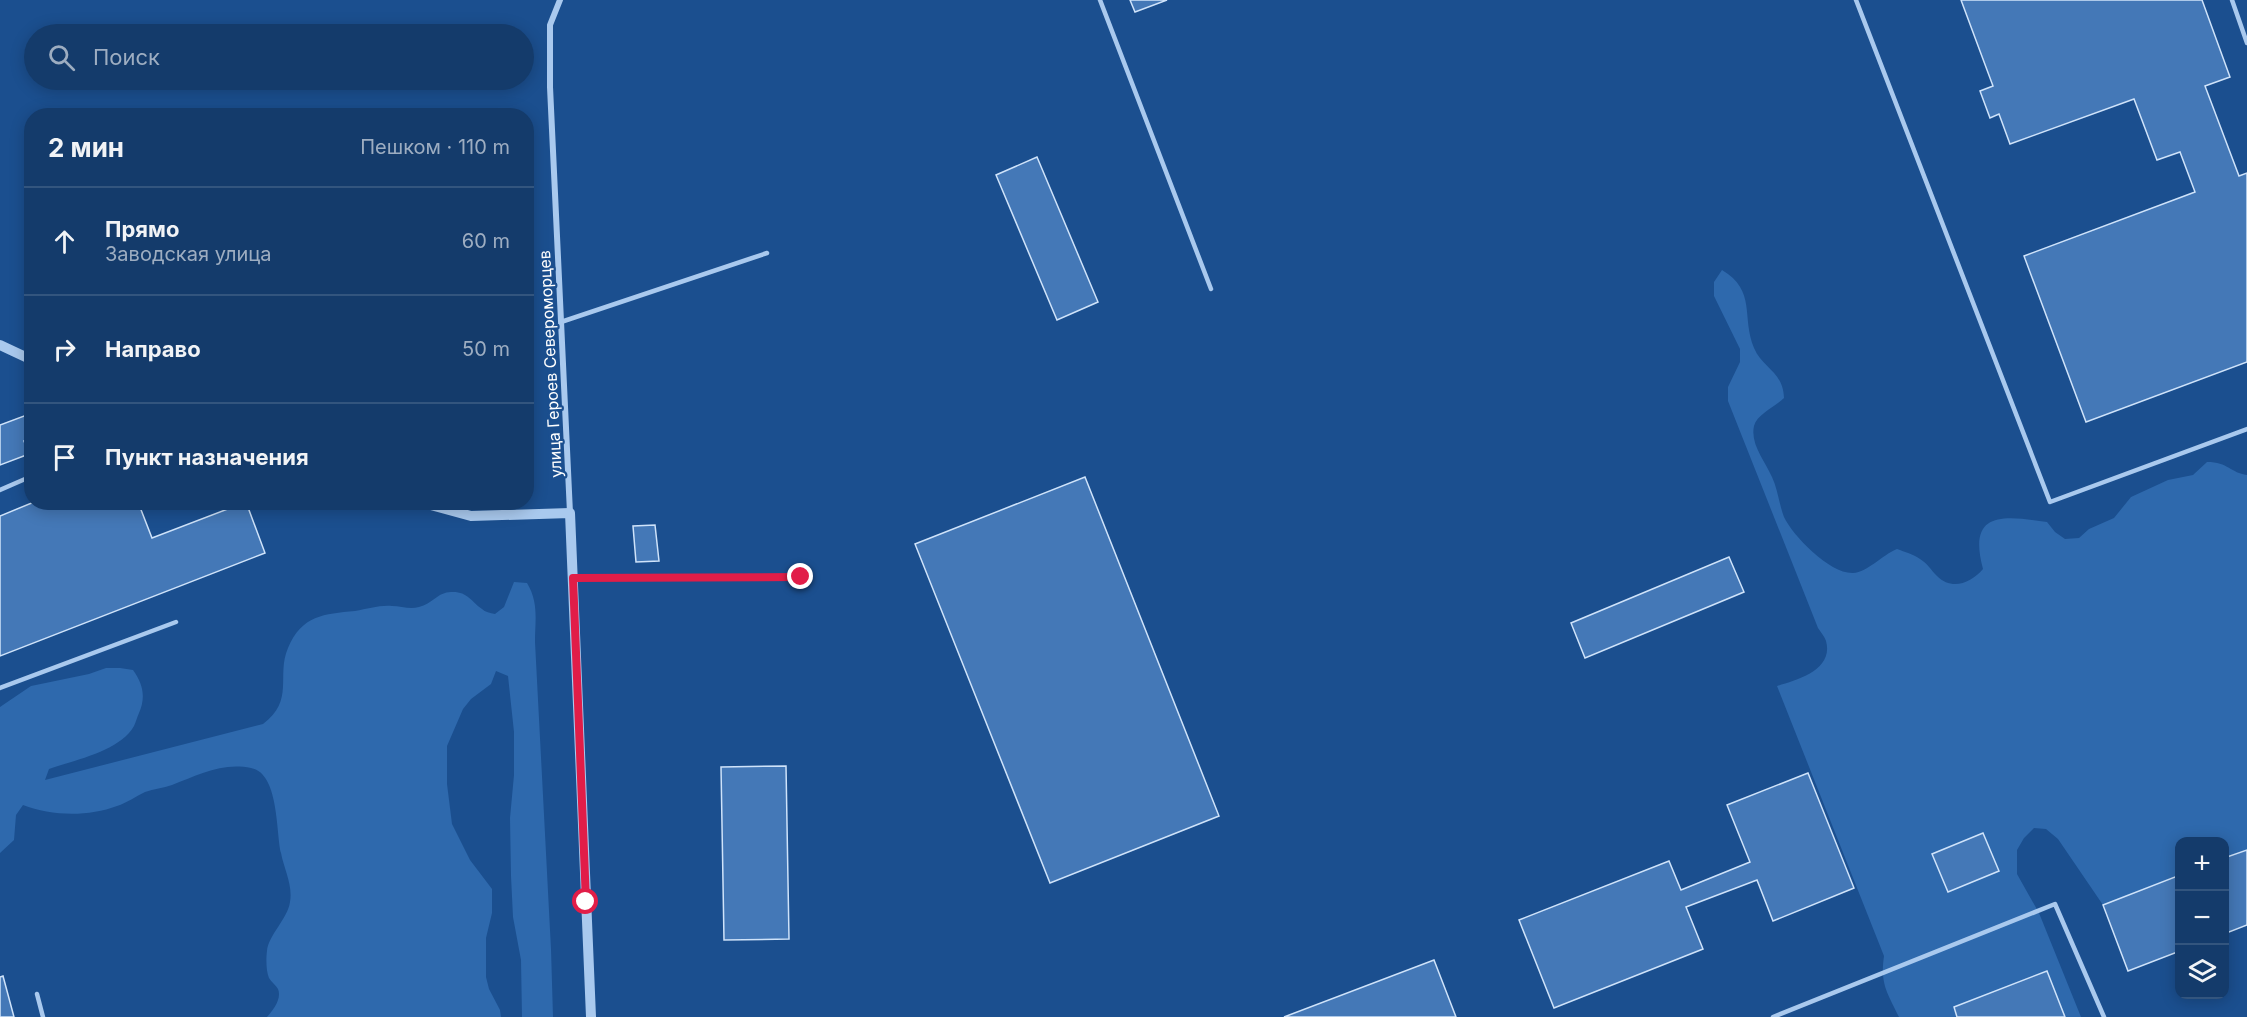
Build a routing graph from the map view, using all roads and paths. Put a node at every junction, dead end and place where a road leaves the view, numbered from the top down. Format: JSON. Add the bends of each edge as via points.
{"nodes":[{"id":1,"x":560,"y":0,"type":"edge"},
{"id":2,"x":1100,"y":0,"type":"edge"},
{"id":3,"x":1856,"y":0,"type":"edge"},
{"id":4,"x":2232,"y":0,"type":"edge"},
{"id":5,"x":2247,"y":43,"type":"edge"},
{"id":6,"x":767,"y":253,"type":"dead end"},
{"id":7,"x":1211,"y":289,"type":"dead end"},
{"id":8,"x":561,"y":322,"type":"junction"},
{"id":9,"x":0,"y":345,"type":"edge"},
{"id":10,"x":24,"y":356,"type":"edge"},
{"id":11,"x":2247,"y":429,"type":"edge"},
{"id":12,"x":24,"y":479,"type":"edge"},
{"id":13,"x":0,"y":489,"type":"edge"},
{"id":14,"x":449,"y":510,"type":"edge"},
{"id":15,"x":570,"y":513,"type":"junction"},
{"id":16,"x":801,"y":577,"type":"dead end"},
{"id":17,"x":573,"y":578,"type":"junction"},
{"id":18,"x":176,"y":622,"type":"dead end"},
{"id":19,"x":0,"y":688,"type":"edge"},
{"id":20,"x":37,"y":994,"type":"dead end"},
{"id":21,"x":43,"y":1017,"type":"edge"},
{"id":22,"x":591,"y":1017,"type":"edge"},
{"id":23,"x":1773,"y":1017,"type":"edge"},
{"id":24,"x":2104,"y":1017,"type":"edge"}],
"edges":[{"from":1,"to":8,"type":"street","name":"улица Героев Североморцев","via":[[550,25],[550,87]]},
{"from":2,"to":7,"type":"lane"},
{"from":3,"to":11,"type":"lane","via":[[2050,502]]},
{"from":4,"to":5,"type":"lane"},
{"from":6,"to":8,"type":"lane"},
{"from":8,"to":15,"type":"street","name":"улица Героев Североморцев"},
{"from":9,"to":10,"type":"street"},
{"from":12,"to":13,"type":"lane"},
{"from":14,"to":15,"type":"street","via":[[471,516]]},
{"from":15,"to":17,"type":"street"},
{"from":16,"to":17,"type":"lane"},
{"from":17,"to":22,"type":"street"},
{"from":18,"to":19,"type":"lane"},
{"from":20,"to":21,"type":"lane"},
{"from":23,"to":24,"type":"lane","via":[[2055,904]]}]}
